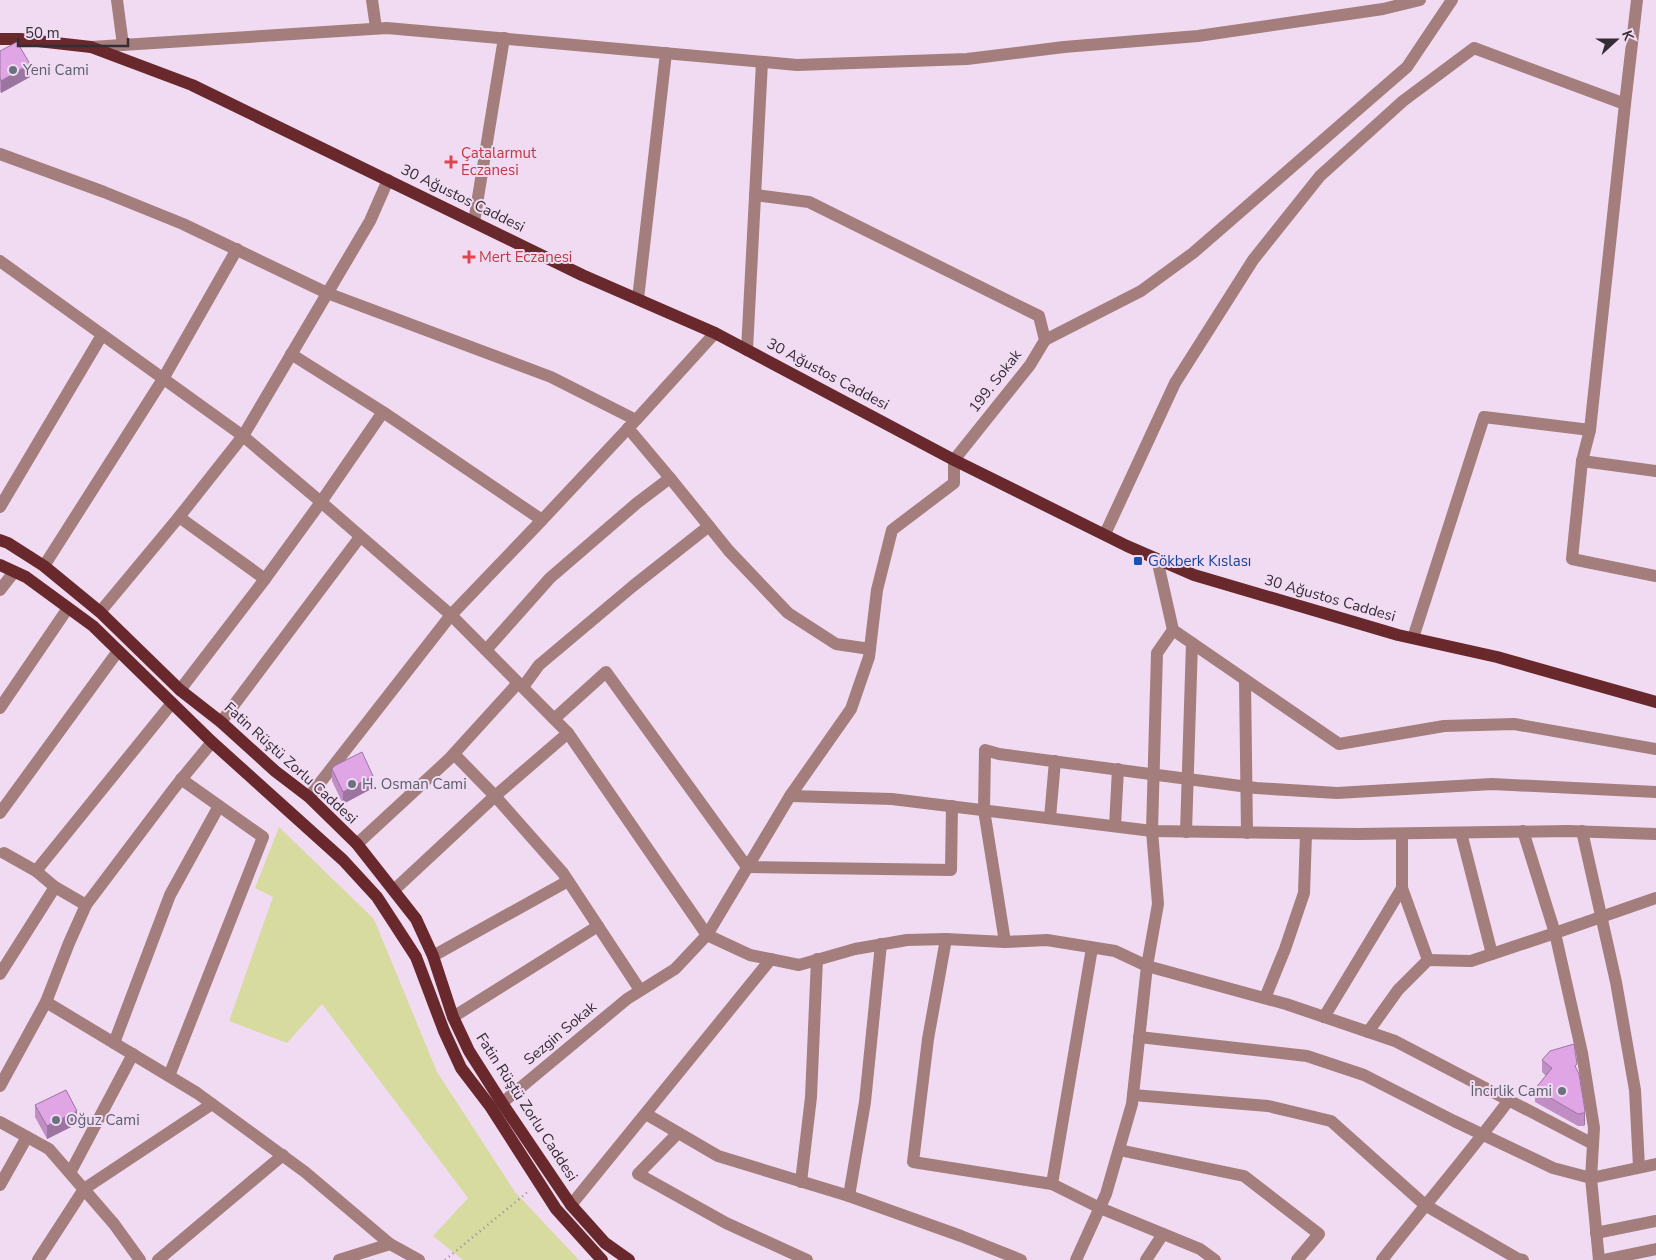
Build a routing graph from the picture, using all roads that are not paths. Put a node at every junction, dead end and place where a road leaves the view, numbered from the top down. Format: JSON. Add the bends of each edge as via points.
{"nodes":[{"id":1,"x":116,"y":0,"type":"edge"},
{"id":2,"x":372,"y":0,"type":"edge"},
{"id":3,"x":1420,"y":0,"type":"edge"},
{"id":4,"x":1452,"y":0,"type":"edge"},
{"id":5,"x":1637,"y":0,"type":"edge"},
{"id":6,"x":376,"y":28,"type":"junction"},
{"id":7,"x":504,"y":38,"type":"junction"},
{"id":8,"x":0,"y":39,"type":"edge"},
{"id":9,"x":123,"y":45,"type":"junction"},
{"id":10,"x":91,"y":47,"type":"junction"},
{"id":11,"x":666,"y":53,"type":"junction"},
{"id":12,"x":762,"y":62,"type":"junction"},
{"id":13,"x":1625,"y":104,"type":"junction"},
{"id":14,"x":0,"y":154,"type":"edge"},
{"id":15,"x":388,"y":180,"type":"junction"},
{"id":16,"x":755,"y":195,"type":"junction"},
{"id":17,"x":474,"y":222,"type":"junction"},
{"id":18,"x":237,"y":250,"type":"junction"},
{"id":19,"x":0,"y":261,"type":"edge"},
{"id":20,"x":327,"y":293,"type":"junction"},
{"id":21,"x":638,"y":300,"type":"junction"},
{"id":22,"x":715,"y":333,"type":"junction"},
{"id":23,"x":102,"y":335,"type":"junction"},
{"id":24,"x":1045,"y":340,"type":"junction"},
{"id":25,"x":747,"y":350,"type":"junction"},
{"id":26,"x":291,"y":354,"type":"junction"},
{"id":27,"x":163,"y":379,"type":"junction"},
{"id":28,"x":383,"y":412,"type":"junction"},
{"id":29,"x":632,"y":424,"type":"junction"},
{"id":30,"x":1590,"y":430,"type":"junction"},
{"id":31,"x":243,"y":436,"type":"junction"},
{"id":32,"x":954,"y":460,"type":"junction"},
{"id":33,"x":1582,"y":461,"type":"junction"},
{"id":34,"x":1656,"y":471,"type":"edge"},
{"id":35,"x":670,"y":478,"type":"junction"},
{"id":36,"x":321,"y":502,"type":"junction"},
{"id":37,"x":0,"y":507,"type":"edge"},
{"id":38,"x":179,"y":517,"type":"junction"},
{"id":39,"x":542,"y":520,"type":"junction"},
{"id":40,"x":709,"y":526,"type":"junction"},
{"id":41,"x":1105,"y":534,"type":"junction"},
{"id":42,"x":360,"y":537,"type":"junction"},
{"id":43,"x":0,"y":540,"type":"edge"},
{"id":44,"x":1157,"y":559,"type":"junction"},
{"id":45,"x":0,"y":565,"type":"edge"},
{"id":46,"x":44,"y":566,"type":"junction"},
{"id":47,"x":14,"y":572,"type":"junction"},
{"id":48,"x":1656,"y":576,"type":"edge"},
{"id":49,"x":265,"y":579,"type":"junction"},
{"id":50,"x":0,"y":590,"type":"edge"},
{"id":51,"x":68,"y":608,"type":"junction"},
{"id":52,"x":100,"y":612,"type":"junction"},
{"id":53,"x":452,"y":615,"type":"junction"},
{"id":54,"x":1173,"y":630,"type":"junction"},
{"id":55,"x":1413,"y":638,"type":"junction"},
{"id":56,"x":1192,"y":643,"type":"junction"},
{"id":57,"x":870,"y":649,"type":"junction"},
{"id":58,"x":486,"y":650,"type":"junction"},
{"id":59,"x":118,"y":651,"type":"junction"},
{"id":60,"x":1245,"y":680,"type":"junction"},
{"id":61,"x":520,"y":685,"type":"junction"},
{"id":62,"x":180,"y":690,"type":"junction"},
{"id":63,"x":1656,"y":702,"type":"edge"},
{"id":64,"x":172,"y":703,"type":"junction"},
{"id":65,"x":0,"y":708,"type":"edge"},
{"id":66,"x":554,"y":719,"type":"junction"},
{"id":67,"x":221,"y":722,"type":"junction"},
{"id":68,"x":568,"y":733,"type":"junction"},
{"id":69,"x":212,"y":742,"type":"junction"},
{"id":70,"x":1656,"y":749,"type":"edge"},
{"id":71,"x":454,"y":754,"type":"junction"},
{"id":72,"x":1056,"y":761,"type":"junction"},
{"id":73,"x":1118,"y":769,"type":"junction"},
{"id":74,"x":1152,"y":774,"type":"junction"},
{"id":75,"x":181,"y":779,"type":"junction"},
{"id":76,"x":1188,"y":779,"type":"junction"},
{"id":77,"x":1247,"y":787,"type":"junction"},
{"id":78,"x":1656,"y":792,"type":"edge"},
{"id":79,"x":494,"y":796,"type":"junction"},
{"id":80,"x":790,"y":796,"type":"junction"},
{"id":81,"x":309,"y":797,"type":"junction"},
{"id":82,"x":219,"y":806,"type":"junction"},
{"id":83,"x":952,"y":806,"type":"junction"},
{"id":84,"x":984,"y":810,"type":"junction"},
{"id":85,"x":0,"y":813,"type":"edge"},
{"id":86,"x":1050,"y":818,"type":"junction"},
{"id":87,"x":1115,"y":826,"type":"junction"},
{"id":88,"x":1152,"y":831,"type":"junction"},
{"id":89,"x":1523,"y":831,"type":"junction"},
{"id":90,"x":1582,"y":831,"type":"junction"},
{"id":91,"x":1186,"y":832,"type":"junction"},
{"id":92,"x":1247,"y":832,"type":"junction"},
{"id":93,"x":1461,"y":832,"type":"junction"},
{"id":94,"x":1306,"y":834,"type":"junction"},
{"id":95,"x":1402,"y":834,"type":"junction"},
{"id":96,"x":1656,"y":834,"type":"edge"},
{"id":97,"x":357,"y":844,"type":"junction"},
{"id":98,"x":1,"y":854,"type":"edge"},
{"id":99,"x":747,"y":867,"type":"junction"},
{"id":100,"x":36,"y":871,"type":"junction"},
{"id":101,"x":568,"y":880,"type":"junction"},
{"id":102,"x":55,"y":887,"type":"junction"},
{"id":103,"x":1402,"y":888,"type":"junction"},
{"id":104,"x":394,"y":890,"type":"junction"},
{"id":105,"x":1656,"y":898,"type":"edge"},
{"id":106,"x":86,"y":905,"type":"junction"},
{"id":107,"x":1601,"y":917,"type":"junction"},
{"id":108,"x":598,"y":926,"type":"junction"},
{"id":109,"x":1555,"y":933,"type":"junction"},
{"id":110,"x":707,"y":935,"type":"junction"},
{"id":111,"x":946,"y":939,"type":"junction"},
{"id":112,"x":1005,"y":942,"type":"junction"},
{"id":113,"x":881,"y":944,"type":"junction"},
{"id":114,"x":1092,"y":948,"type":"junction"},
{"id":115,"x":1492,"y":954,"type":"junction"},
{"id":116,"x":433,"y":956,"type":"junction"},
{"id":117,"x":771,"y":959,"type":"junction"},
{"id":118,"x":817,"y":960,"type":"junction"},
{"id":119,"x":1428,"y":960,"type":"junction"},
{"id":120,"x":1147,"y":966,"type":"junction"},
{"id":121,"x":0,"y":974,"type":"edge"},
{"id":122,"x":640,"y":990,"type":"junction"},
{"id":123,"x":1265,"y":998,"type":"junction"},
{"id":124,"x":46,"y":1002,"type":"junction"},
{"id":125,"x":454,"y":1017,"type":"junction"},
{"id":126,"x":1324,"y":1017,"type":"junction"},
{"id":127,"x":1368,"y":1032,"type":"junction"},
{"id":128,"x":1140,"y":1037,"type":"junction"},
{"id":129,"x":114,"y":1042,"type":"junction"},
{"id":130,"x":133,"y":1054,"type":"junction"},
{"id":131,"x":169,"y":1076,"type":"junction"},
{"id":132,"x":0,"y":1086,"type":"edge"},
{"id":133,"x":1133,"y":1095,"type":"junction"},
{"id":134,"x":1509,"y":1100,"type":"junction"},
{"id":135,"x":212,"y":1104,"type":"junction"},
{"id":136,"x":502,"y":1104,"type":"junction"},
{"id":137,"x":646,"y":1114,"type":"junction"},
{"id":138,"x":0,"y":1122,"type":"edge"},
{"id":139,"x":678,"y":1133,"type":"junction"},
{"id":140,"x":1483,"y":1135,"type":"junction"},
{"id":141,"x":27,"y":1137,"type":"junction"},
{"id":142,"x":1593,"y":1144,"type":"junction"},
{"id":143,"x":1119,"y":1150,"type":"junction"},
{"id":144,"x":283,"y":1155,"type":"junction"},
{"id":145,"x":1656,"y":1164,"type":"edge"},
{"id":146,"x":1639,"y":1167,"type":"junction"},
{"id":147,"x":70,"y":1173,"type":"junction"},
{"id":148,"x":1591,"y":1178,"type":"junction"},
{"id":149,"x":801,"y":1182,"type":"junction"},
{"id":150,"x":1052,"y":1184,"type":"junction"},
{"id":151,"x":0,"y":1185,"type":"edge"},
{"id":152,"x":84,"y":1189,"type":"junction"},
{"id":153,"x":849,"y":1196,"type":"junction"},
{"id":154,"x":571,"y":1205,"type":"junction"},
{"id":155,"x":1425,"y":1205,"type":"junction"},
{"id":156,"x":1100,"y":1208,"type":"junction"},
{"id":157,"x":1656,"y":1221,"type":"edge"},
{"id":158,"x":1596,"y":1232,"type":"junction"},
{"id":159,"x":1163,"y":1234,"type":"junction"},
{"id":160,"x":390,"y":1244,"type":"junction"},
{"id":161,"x":1656,"y":1249,"type":"edge"},
{"id":162,"x":416,"y":1259,"type":"edge"},
{"id":163,"x":1383,"y":1259,"type":"edge"},
{"id":164,"x":38,"y":1260,"type":"edge"},
{"id":165,"x":140,"y":1260,"type":"edge"},
{"id":166,"x":158,"y":1260,"type":"edge"},
{"id":167,"x":339,"y":1260,"type":"edge"},
{"id":168,"x":602,"y":1260,"type":"edge"},
{"id":169,"x":629,"y":1260,"type":"edge"},
{"id":170,"x":807,"y":1260,"type":"edge"},
{"id":171,"x":1021,"y":1260,"type":"edge"},
{"id":172,"x":1076,"y":1260,"type":"edge"},
{"id":173,"x":1146,"y":1260,"type":"edge"},
{"id":174,"x":1215,"y":1260,"type":"edge"},
{"id":175,"x":1297,"y":1260,"type":"edge"},
{"id":176,"x":1523,"y":1260,"type":"edge"},
{"id":177,"x":1599,"y":1260,"type":"edge"},
{"id":178,"x":1603,"y":1260,"type":"edge"}],
"edges":[{"from":1,"to":9,"type":"street"},
{"from":2,"to":6,"type":"street"},
{"from":3,"to":12,"type":"street","via":[[1383,9],[1198,36],[967,59],[796,65]]},
{"from":4,"to":24,"type":"street","via":[[1407,67],[1193,253],[1141,290]]},
{"from":5,"to":13,"type":"street"},
{"from":6,"to":7,"type":"street"},
{"from":6,"to":9,"type":"street"},
{"from":7,"to":11,"type":"street"},
{"from":7,"to":17,"type":"street"},
{"from":8,"to":10,"type":"main road","name":"30 Ağustos Caddesi"},
{"from":9,"to":10,"type":"street"},
{"from":10,"to":15,"type":"main road","name":"30 Ağustos Caddesi","via":[[192,85]]},
{"from":11,"to":12,"type":"street"},
{"from":11,"to":21,"type":"street"},
{"from":12,"to":16,"type":"street"},
{"from":13,"to":30,"type":"street"},
{"from":13,"to":41,"type":"street","via":[[1474,48],[1403,101],[1320,176],[1253,260],[1175,383]]},
{"from":14,"to":18,"type":"street","via":[[184,224]]},
{"from":15,"to":17,"type":"main road","name":"30 Ağustos Caddesi"},
{"from":15,"to":20,"type":"street","via":[[370,220]]},
{"from":16,"to":24,"type":"street","via":[[809,202],[1039,316]]},
{"from":16,"to":25,"type":"street"},
{"from":17,"to":21,"type":"main road","name":"30 Ağustos Caddesi"},
{"from":18,"to":20,"type":"street"},
{"from":18,"to":27,"type":"street"},
{"from":19,"to":23,"type":"street"},
{"from":20,"to":26,"type":"street"},
{"from":20,"to":29,"type":"street","via":[[551,377]]},
{"from":21,"to":22,"type":"main road","name":"30 Ağustos Caddesi"},
{"from":22,"to":25,"type":"main road","name":"30 Ağustos Caddesi"},
{"from":22,"to":29,"type":"street"},
{"from":23,"to":27,"type":"street"},
{"from":23,"to":37,"type":"street"},
{"from":24,"to":32,"type":"street","name":"199. Sokak","via":[[1030,365]]},
{"from":25,"to":32,"type":"main road","name":"30 Ağustos Caddesi"},
{"from":26,"to":28,"type":"street"},
{"from":26,"to":31,"type":"street"},
{"from":27,"to":31,"type":"street"},
{"from":27,"to":46,"type":"street"},
{"from":28,"to":36,"type":"street"},
{"from":28,"to":39,"type":"street"},
{"from":29,"to":35,"type":"street"},
{"from":29,"to":39,"type":"street"},
{"from":30,"to":33,"type":"street"},
{"from":30,"to":55,"type":"street","via":[[1484,417]]},
{"from":31,"to":36,"type":"street"},
{"from":31,"to":38,"type":"street"},
{"from":32,"to":41,"type":"main road","name":"30 Ağustos Caddesi"},
{"from":32,"to":57,"type":"street","name":"Sezgin Sokak","via":[[954,483],[892,530],[877,590]]},
{"from":33,"to":34,"type":"street"},
{"from":33,"to":48,"type":"street","via":[[1572,559]]},
{"from":35,"to":40,"type":"street"},
{"from":35,"to":58,"type":"street","via":[[550,578]]},
{"from":36,"to":42,"type":"street"},
{"from":36,"to":49,"type":"street"},
{"from":38,"to":49,"type":"street"},
{"from":38,"to":52,"type":"street"},
{"from":39,"to":53,"type":"street"},
{"from":40,"to":57,"type":"street","via":[[788,613],[836,644]]},
{"from":40,"to":61,"type":"street","via":[[633,586]]},
{"from":41,"to":44,"type":"main road","name":"30 Ağustos Caddesi"},
{"from":42,"to":53,"type":"street"},
{"from":42,"to":67,"type":"street"},
{"from":43,"to":46,"type":"main road","name":"Fatin Rüştü Zorlu Caddesi"},
{"from":44,"to":54,"type":"street"},
{"from":44,"to":55,"type":"main road","name":"30 Ağustos Caddesi","via":[[1194,575]]},
{"from":45,"to":47,"type":"main road","name":"Fatin Rüştü Zorlu Caddesi"},
{"from":46,"to":52,"type":"main road","name":"Fatin Rüştü Zorlu Caddesi"},
{"from":47,"to":50,"type":"street"},
{"from":47,"to":51,"type":"main road","name":"Fatin Rüştü Zorlu Caddesi"},
{"from":49,"to":62,"type":"street"},
{"from":51,"to":59,"type":"main road","name":"Fatin Rüştü Zorlu Caddesi","via":[[93,626]]},
{"from":51,"to":65,"type":"street"},
{"from":52,"to":62,"type":"main road","name":"Fatin Rüştü Zorlu Caddesi"},
{"from":53,"to":58,"type":"street"},
{"from":53,"to":81,"type":"street"},
{"from":54,"to":56,"type":"street"},
{"from":54,"to":74,"type":"street","via":[[1157,653]]},
{"from":55,"to":63,"type":"main road","name":"30 Ağustos Caddesi","via":[[1497,657]]},
{"from":56,"to":60,"type":"street"},
{"from":56,"to":76,"type":"street"},
{"from":57,"to":80,"type":"street","name":"Sezgin Sokak","via":[[851,709]]},
{"from":58,"to":61,"type":"street"},
{"from":59,"to":64,"type":"main road","name":"Fatin Rüştü Zorlu Caddesi"},
{"from":59,"to":85,"type":"street"},
{"from":60,"to":70,"type":"street","via":[[1339,744],[1444,726],[1514,724]]},
{"from":60,"to":77,"type":"street"},
{"from":61,"to":66,"type":"street"},
{"from":61,"to":71,"type":"street"},
{"from":62,"to":67,"type":"main road","name":"Fatin Rüştü Zorlu Caddesi"},
{"from":64,"to":69,"type":"main road","name":"Fatin Rüştü Zorlu Caddesi"},
{"from":64,"to":100,"type":"street"},
{"from":66,"to":68,"type":"street"},
{"from":66,"to":99,"type":"street","via":[[606,672]]},
{"from":67,"to":81,"type":"main road","name":"Fatin Rüştü Zorlu Caddesi"},
{"from":68,"to":79,"type":"street"},
{"from":68,"to":110,"type":"street"},
{"from":69,"to":75,"type":"street"},
{"from":69,"to":168,"type":"main road","name":"Fatin Rüştü Zorlu Caddesi","via":[[343,860],[377,896],[416,957],[461,1068],[490,1106],[556,1209]]},
{"from":71,"to":79,"type":"street"},
{"from":71,"to":97,"type":"street"},
{"from":72,"to":73,"type":"street"},
{"from":72,"to":84,"type":"street","via":[[985,750]]},
{"from":72,"to":86,"type":"street"},
{"from":73,"to":74,"type":"street"},
{"from":73,"to":87,"type":"street"},
{"from":74,"to":76,"type":"street"},
{"from":74,"to":88,"type":"street"},
{"from":75,"to":82,"type":"street"},
{"from":75,"to":106,"type":"street"},
{"from":76,"to":77,"type":"street"},
{"from":76,"to":91,"type":"street"},
{"from":77,"to":78,"type":"street","via":[[1337,793],[1492,784]]},
{"from":77,"to":92,"type":"street"},
{"from":79,"to":101,"type":"street"},
{"from":79,"to":104,"type":"street"},
{"from":80,"to":83,"type":"street","via":[[892,798]]},
{"from":80,"to":99,"type":"street","name":"Sezgin Sokak"},
{"from":81,"to":97,"type":"main road","name":"Fatin Rüştü Zorlu Caddesi"},
{"from":82,"to":129,"type":"street","via":[[170,894]]},
{"from":82,"to":131,"type":"street","via":[[263,837]]},
{"from":83,"to":84,"type":"street"},
{"from":83,"to":99,"type":"street","via":[[950,870]]},
{"from":84,"to":86,"type":"street"},
{"from":84,"to":112,"type":"street"},
{"from":86,"to":87,"type":"street"},
{"from":87,"to":88,"type":"street"},
{"from":88,"to":91,"type":"street"},
{"from":88,"to":120,"type":"street","via":[[1158,904]]},
{"from":89,"to":90,"type":"street"},
{"from":89,"to":93,"type":"street"},
{"from":89,"to":109,"type":"street"},
{"from":90,"to":96,"type":"street"},
{"from":90,"to":107,"type":"street"},
{"from":91,"to":92,"type":"street"},
{"from":92,"to":94,"type":"street"},
{"from":93,"to":95,"type":"street"},
{"from":93,"to":115,"type":"street"},
{"from":94,"to":95,"type":"street"},
{"from":94,"to":123,"type":"street","via":[[1304,893]]},
{"from":95,"to":103,"type":"street"},
{"from":97,"to":104,"type":"main road","name":"Fatin Rüştü Zorlu Caddesi"},
{"from":98,"to":100,"type":"street"},
{"from":99,"to":110,"type":"street","name":"Sezgin Sokak"},
{"from":100,"to":102,"type":"street"},
{"from":101,"to":108,"type":"street"},
{"from":101,"to":116,"type":"street"},
{"from":102,"to":106,"type":"street"},
{"from":102,"to":121,"type":"street"},
{"from":103,"to":119,"type":"street"},
{"from":103,"to":126,"type":"street"},
{"from":104,"to":116,"type":"main road","name":"Fatin Rüştü Zorlu Caddesi","via":[[416,919]]},
{"from":105,"to":107,"type":"street"},
{"from":106,"to":124,"type":"street"},
{"from":107,"to":109,"type":"street"},
{"from":107,"to":146,"type":"street","via":[[1635,1090]]},
{"from":108,"to":122,"type":"street"},
{"from":108,"to":125,"type":"street"},
{"from":109,"to":115,"type":"street"},
{"from":109,"to":142,"type":"street","via":[[1582,1053],[1594,1128]]},
{"from":110,"to":117,"type":"street","via":[[750,955]]},
{"from":110,"to":122,"type":"street","name":"Sezgin Sokak","via":[[675,968]]},
{"from":111,"to":112,"type":"street"},
{"from":111,"to":113,"type":"street"},
{"from":111,"to":150,"type":"street","via":[[928,1039],[913,1162]]},
{"from":112,"to":114,"type":"street","via":[[1047,940]]},
{"from":113,"to":118,"type":"street"},
{"from":113,"to":153,"type":"street","via":[[866,1102]]},
{"from":114,"to":120,"type":"street","via":[[1115,951]]},
{"from":114,"to":150,"type":"street"},
{"from":115,"to":119,"type":"street","via":[[1471,961]]},
{"from":116,"to":125,"type":"main road","name":"Fatin Rüştü Zorlu Caddesi"},
{"from":117,"to":118,"type":"street","via":[[799,965]]},
{"from":117,"to":137,"type":"street"},
{"from":118,"to":149,"type":"street","via":[[811,1097]]},
{"from":119,"to":127,"type":"street","via":[[1398,990]]},
{"from":120,"to":123,"type":"street"},
{"from":120,"to":128,"type":"street"},
{"from":122,"to":136,"type":"street","name":"Sezgin Sokak"},
{"from":123,"to":126,"type":"street"},
{"from":124,"to":129,"type":"street"},
{"from":124,"to":132,"type":"street"},
{"from":125,"to":136,"type":"main road","name":"Fatin Rüştü Zorlu Caddesi","via":[[469,1050]]},
{"from":126,"to":127,"type":"street"},
{"from":127,"to":134,"type":"street","via":[[1395,1042]]},
{"from":128,"to":133,"type":"street"},
{"from":128,"to":140,"type":"street","via":[[1307,1056],[1364,1075]]},
{"from":129,"to":130,"type":"street"},
{"from":130,"to":131,"type":"street"},
{"from":130,"to":147,"type":"street"},
{"from":131,"to":135,"type":"street"},
{"from":133,"to":143,"type":"street"},
{"from":133,"to":155,"type":"street","via":[[1268,1106],[1330,1121]]},
{"from":134,"to":140,"type":"street"},
{"from":134,"to":142,"type":"street"},
{"from":135,"to":144,"type":"street"},
{"from":135,"to":152,"type":"street"},
{"from":136,"to":154,"type":"main road","name":"Fatin Rüştü Zorlu Caddesi"},
{"from":137,"to":139,"type":"street"},
{"from":137,"to":154,"type":"street"},
{"from":138,"to":141,"type":"street"},
{"from":139,"to":149,"type":"street","via":[[718,1156]]},
{"from":139,"to":170,"type":"street","via":[[638,1174],[726,1223]]},
{"from":140,"to":148,"type":"street","via":[[1553,1168]]},
{"from":140,"to":155,"type":"street"},
{"from":141,"to":147,"type":"street","via":[[50,1149]]},
{"from":141,"to":151,"type":"street"},
{"from":142,"to":148,"type":"street"},
{"from":143,"to":156,"type":"street"},
{"from":143,"to":175,"type":"street","via":[[1244,1176],[1319,1234]]},
{"from":144,"to":160,"type":"street"},
{"from":144,"to":166,"type":"street"},
{"from":145,"to":146,"type":"street"},
{"from":146,"to":148,"type":"street"},
{"from":147,"to":152,"type":"street"},
{"from":148,"to":158,"type":"street"},
{"from":149,"to":153,"type":"street"},
{"from":150,"to":156,"type":"street"},
{"from":152,"to":164,"type":"street"},
{"from":152,"to":165,"type":"street"},
{"from":153,"to":171,"type":"street"},
{"from":154,"to":169,"type":"main road","name":"Fatin Rüştü Zorlu Caddesi","via":[[605,1243]]},
{"from":155,"to":163,"type":"street"},
{"from":155,"to":176,"type":"street"},
{"from":156,"to":159,"type":"street"},
{"from":156,"to":172,"type":"street"},
{"from":157,"to":158,"type":"street"},
{"from":158,"to":177,"type":"street"},
{"from":159,"to":173,"type":"street"},
{"from":159,"to":174,"type":"street","via":[[1200,1249]]},
{"from":160,"to":162,"type":"street"},
{"from":160,"to":167,"type":"street"},
{"from":161,"to":178,"type":"street"}]}
